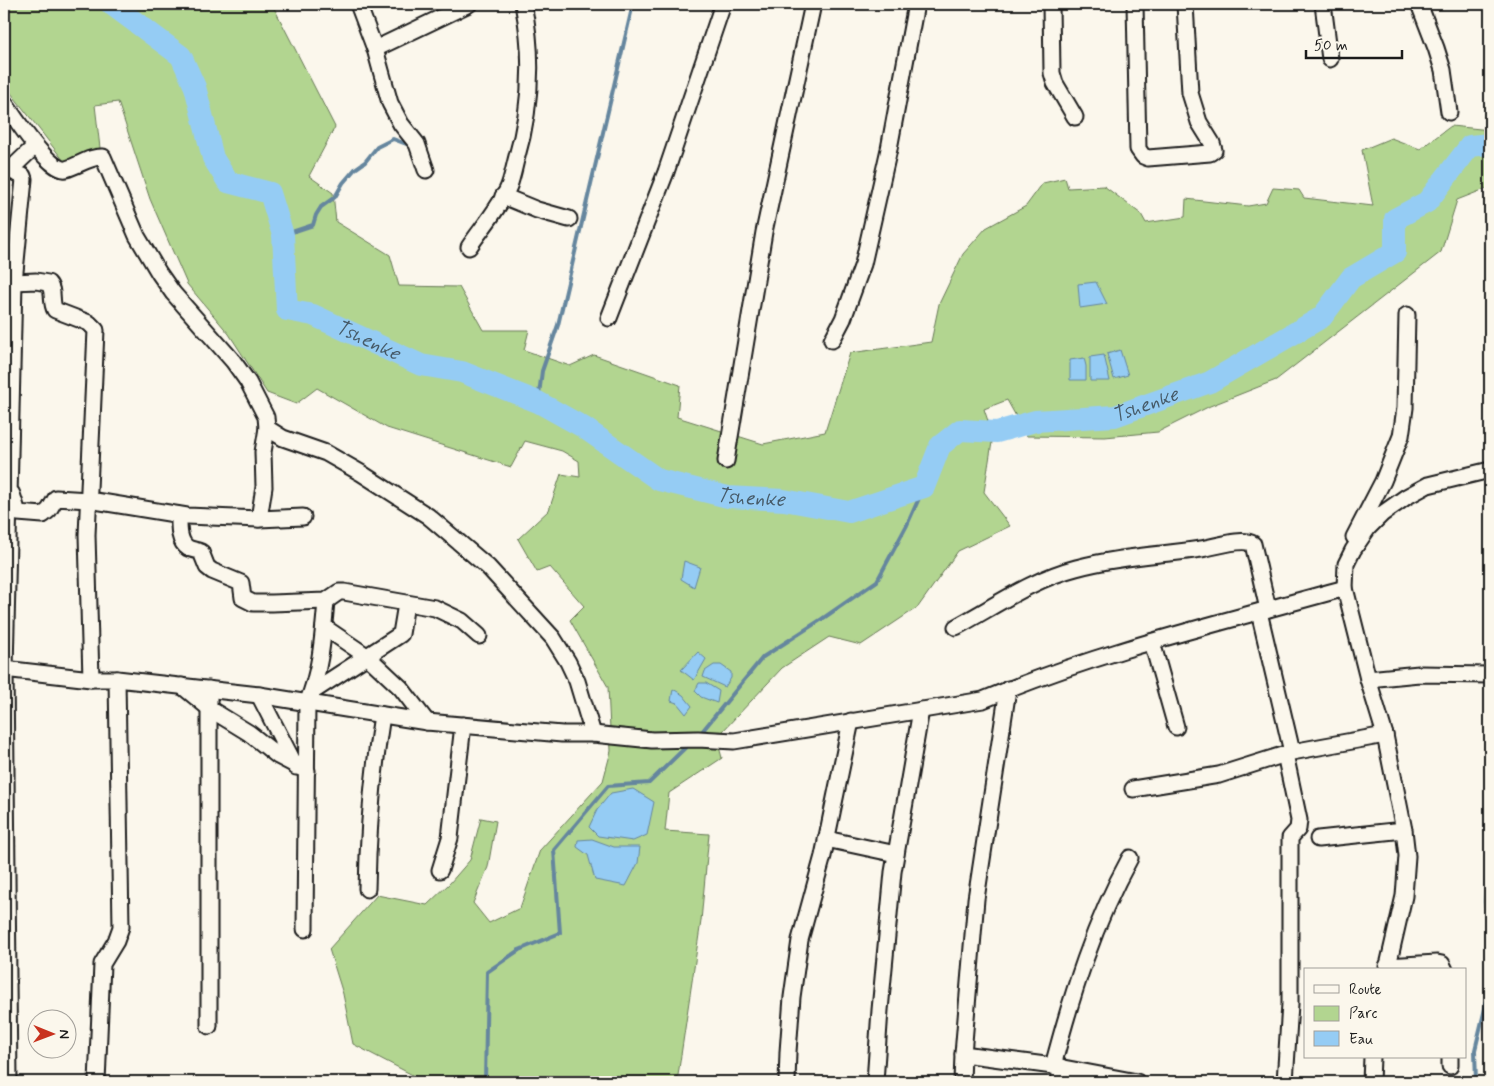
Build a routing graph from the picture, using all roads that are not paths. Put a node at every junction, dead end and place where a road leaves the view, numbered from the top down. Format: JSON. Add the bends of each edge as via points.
{"nodes":[{"id":1,"x":358,"y":4,"type":"edge"},
{"id":2,"x":469,"y":4,"type":"edge"},
{"id":3,"x":523,"y":4,"type":"edge"},
{"id":4,"x":723,"y":4,"type":"edge"},
{"id":5,"x":813,"y":4,"type":"edge"},
{"id":6,"x":916,"y":4,"type":"edge"},
{"id":7,"x":1051,"y":4,"type":"edge"},
{"id":8,"x":1135,"y":4,"type":"edge"},
{"id":9,"x":1185,"y":4,"type":"edge"},
{"id":10,"x":1323,"y":4,"type":"edge"},
{"id":11,"x":1419,"y":4,"type":"edge"},
{"id":12,"x":375,"y":49,"type":"junction"},
{"id":13,"x":1330,"y":59,"type":"dead end"},
{"id":14,"x":4,"y":102,"type":"edge"},
{"id":15,"x":1449,"y":112,"type":"dead end"},
{"id":16,"x":1075,"y":117,"type":"dead end"},
{"id":17,"x":35,"y":146,"type":"junction"},
{"id":18,"x":7,"y":169,"type":"edge"},
{"id":19,"x":426,"y":170,"type":"dead end"},
{"id":20,"x":503,"y":196,"type":"junction"},
{"id":21,"x":569,"y":219,"type":"dead end"},
{"id":22,"x":468,"y":247,"type":"dead end"},
{"id":23,"x":10,"y":255,"type":"edge"},
{"id":24,"x":14,"y":282,"type":"junction"},
{"id":25,"x":1407,"y":315,"type":"dead end"},
{"id":26,"x":609,"y":318,"type":"dead end"},
{"id":27,"x":832,"y":340,"type":"dead end"},
{"id":28,"x":267,"y":434,"type":"junction"},
{"id":29,"x":726,"y":461,"type":"dead end"},
{"id":30,"x":1490,"y":470,"type":"edge"},
{"id":31,"x":7,"y":481,"type":"edge"},
{"id":32,"x":89,"y":500,"type":"junction"},
{"id":33,"x":179,"y":516,"type":"junction"},
{"id":34,"x":303,"y":517,"type":"dead end"},
{"id":35,"x":259,"y":519,"type":"junction"},
{"id":36,"x":1346,"y":564,"type":"junction"},
{"id":37,"x":1345,"y":588,"type":"junction"},
{"id":38,"x":326,"y":601,"type":"junction"},
{"id":39,"x":406,"y":604,"type":"junction"},
{"id":40,"x":1264,"y":610,"type":"junction"},
{"id":41,"x":324,"y":627,"type":"junction"},
{"id":42,"x":956,"y":627,"type":"dead end"},
{"id":43,"x":479,"y":636,"type":"dead end"},
{"id":44,"x":1152,"y":642,"type":"junction"},
{"id":45,"x":368,"y":657,"type":"junction"},
{"id":46,"x":4,"y":669,"type":"edge"},
{"id":47,"x":1490,"y":675,"type":"edge"},
{"id":48,"x":91,"y":679,"type":"junction"},
{"id":49,"x":117,"y":679,"type":"junction"},
{"id":50,"x":1368,"y":679,"type":"junction"},
{"id":51,"x":182,"y":686,"type":"junction"},
{"id":52,"x":1008,"y":689,"type":"junction"},
{"id":53,"x":209,"y":690,"type":"junction"},
{"id":54,"x":259,"y":695,"type":"junction"},
{"id":55,"x":309,"y":698,"type":"junction"},
{"id":56,"x":210,"y":709,"type":"junction"},
{"id":57,"x":920,"y":710,"type":"junction"},
{"id":58,"x":382,"y":715,"type":"junction"},
{"id":59,"x":851,"y":721,"type":"junction"},
{"id":60,"x":427,"y":722,"type":"junction"},
{"id":61,"x":463,"y":725,"type":"junction"},
{"id":62,"x":1176,"y":727,"type":"dead end"},
{"id":63,"x":593,"y":734,"type":"junction"},
{"id":64,"x":1386,"y":735,"type":"junction"},
{"id":65,"x":1289,"y":753,"type":"junction"},
{"id":66,"x":301,"y":768,"type":"junction"},
{"id":67,"x":1133,"y":789,"type":"dead end"},
{"id":68,"x":1404,"y":830,"type":"junction"},
{"id":69,"x":826,"y":839,"type":"junction"},
{"id":70,"x":1318,"y":840,"type":"dead end"},
{"id":71,"x":896,"y":854,"type":"junction"},
{"id":72,"x":1130,"y":858,"type":"dead end"},
{"id":73,"x":440,"y":870,"type":"dead end"},
{"id":74,"x":367,"y":889,"type":"dead end"},
{"id":75,"x":305,"y":928,"type":"dead end"},
{"id":76,"x":1387,"y":968,"type":"edge"},
{"id":77,"x":1444,"y":968,"type":"edge"},
{"id":78,"x":209,"y":1026,"type":"dead end"},
{"id":79,"x":963,"y":1054,"type":"junction"},
{"id":80,"x":1372,"y":1058,"type":"edge"},
{"id":81,"x":1058,"y":1072,"type":"edge"},
{"id":82,"x":9,"y":1082,"type":"edge"},
{"id":83,"x":97,"y":1082,"type":"edge"},
{"id":84,"x":787,"y":1082,"type":"edge"},
{"id":85,"x":875,"y":1082,"type":"edge"},
{"id":86,"x":962,"y":1082,"type":"edge"},
{"id":87,"x":1137,"y":1082,"type":"edge"},
{"id":88,"x":1285,"y":1082,"type":"edge"},
{"id":89,"x":1371,"y":1082,"type":"edge"}],
"edges":[{"from":1,"to":12,"type":"street"},
{"from":2,"to":12,"type":"street"},
{"from":3,"to":20,"type":"street","via":[[530,50],[530,89],[518,152]]},
{"from":4,"to":26,"type":"street","via":[[666,172]]},
{"from":5,"to":29,"type":"street","via":[[764,232]]},
{"from":6,"to":27,"type":"street","via":[[889,149],[863,264]]},
{"from":7,"to":16,"type":"street","via":[[1052,73]]},
{"from":8,"to":9,"type":"street","via":[[1138,149],[1148,158],[1214,150],[1199,122],[1190,93]]},
{"from":10,"to":13,"type":"street"},
{"from":11,"to":15,"type":"street","via":[[1443,70]]},
{"from":12,"to":19,"type":"street","via":[[390,102],[417,144]]},
{"from":14,"to":17,"type":"street"},
{"from":17,"to":18,"type":"street"},
{"from":17,"to":28,"type":"street","via":[[57,168],[65,170],[103,157],[137,236],[159,274],[248,382],[266,417]]},
{"from":18,"to":23,"type":"street","via":[[24,179]]},
{"from":20,"to":21,"type":"street"},
{"from":20,"to":22,"type":"street"},
{"from":23,"to":24,"type":"street"},
{"from":24,"to":31,"type":"street"},
{"from":24,"to":32,"type":"street","via":[[48,283],[55,310],[89,322],[96,330]]},
{"from":25,"to":36,"type":"street","via":[[1405,408],[1401,436],[1383,482],[1352,540]]},
{"from":28,"to":35,"type":"street"},
{"from":28,"to":63,"type":"street","via":[[326,453],[377,483],[428,516],[488,567],[553,638],[577,681]]},
{"from":30,"to":36,"type":"street","via":[[1428,485],[1406,497],[1368,528]]},
{"from":31,"to":32,"type":"street","via":[[18,513],[44,516],[56,498]]},
{"from":31,"to":46,"type":"street"},
{"from":32,"to":33,"type":"street"},
{"from":32,"to":48,"type":"street"},
{"from":33,"to":35,"type":"street"},
{"from":33,"to":38,"type":"street","via":[[184,544],[201,552],[212,571],[241,583],[245,601]]},
{"from":34,"to":35,"type":"street"},
{"from":36,"to":37,"type":"street"},
{"from":37,"to":40,"type":"street"},
{"from":37,"to":50,"type":"street"},
{"from":38,"to":39,"type":"street","via":[[344,592]]},
{"from":38,"to":41,"type":"street"},
{"from":39,"to":43,"type":"street","via":[[435,608],[453,615]]},
{"from":39,"to":45,"type":"street","via":[[401,634]]},
{"from":40,"to":42,"type":"street","via":[[1253,544],[1244,541],[1074,568],[1034,584]]},
{"from":40,"to":44,"type":"street"},
{"from":40,"to":65,"type":"street"},
{"from":41,"to":45,"type":"street"},
{"from":41,"to":55,"type":"street"},
{"from":44,"to":52,"type":"street"},
{"from":44,"to":62,"type":"street"},
{"from":45,"to":55,"type":"street"},
{"from":45,"to":60,"type":"street","via":[[401,688]]},
{"from":46,"to":48,"type":"street"},
{"from":46,"to":82,"type":"street"},
{"from":47,"to":50,"type":"street","via":[[1420,674]]},
{"from":48,"to":49,"type":"street"},
{"from":49,"to":51,"type":"street"},
{"from":49,"to":83,"type":"street","via":[[121,927],[102,964]]},
{"from":50,"to":64,"type":"street"},
{"from":51,"to":53,"type":"street"},
{"from":51,"to":56,"type":"street"},
{"from":52,"to":57,"type":"street","via":[[983,700]]},
{"from":52,"to":79,"type":"street","via":[[976,899]]},
{"from":53,"to":54,"type":"street"},
{"from":53,"to":56,"type":"street"},
{"from":54,"to":55,"type":"street"},
{"from":54,"to":66,"type":"street"},
{"from":55,"to":58,"type":"street"},
{"from":55,"to":66,"type":"street"},
{"from":56,"to":66,"type":"street"},
{"from":56,"to":78,"type":"street"},
{"from":57,"to":59,"type":"street"},
{"from":57,"to":71,"type":"street"},
{"from":58,"to":60,"type":"street"},
{"from":58,"to":74,"type":"street","via":[[368,848]]},
{"from":59,"to":63,"type":"street","via":[[734,741],[652,740]]},
{"from":59,"to":69,"type":"street"},
{"from":60,"to":61,"type":"street"},
{"from":61,"to":63,"type":"street"},
{"from":61,"to":73,"type":"street","via":[[450,838]]},
{"from":64,"to":65,"type":"street"},
{"from":64,"to":68,"type":"street"},
{"from":65,"to":67,"type":"street","via":[[1219,775]]},
{"from":65,"to":88,"type":"street","via":[[1299,820],[1298,829],[1290,838],[1290,1004]]},
{"from":66,"to":75,"type":"street","via":[[306,801]]},
{"from":68,"to":70,"type":"street"},
{"from":68,"to":76,"type":"street","via":[[1407,856],[1404,896]]},
{"from":69,"to":71,"type":"street"},
{"from":69,"to":84,"type":"street","via":[[800,940],[792,997]]},
{"from":71,"to":85,"type":"street"},
{"from":72,"to":81,"type":"street","via":[[1102,913],[1069,1008]]},
{"from":76,"to":77,"type":"street","via":[[1437,963]]},
{"from":79,"to":81,"type":"street"},
{"from":79,"to":86,"type":"street"},
{"from":80,"to":89,"type":"street"},
{"from":81,"to":87,"type":"street"}]}
